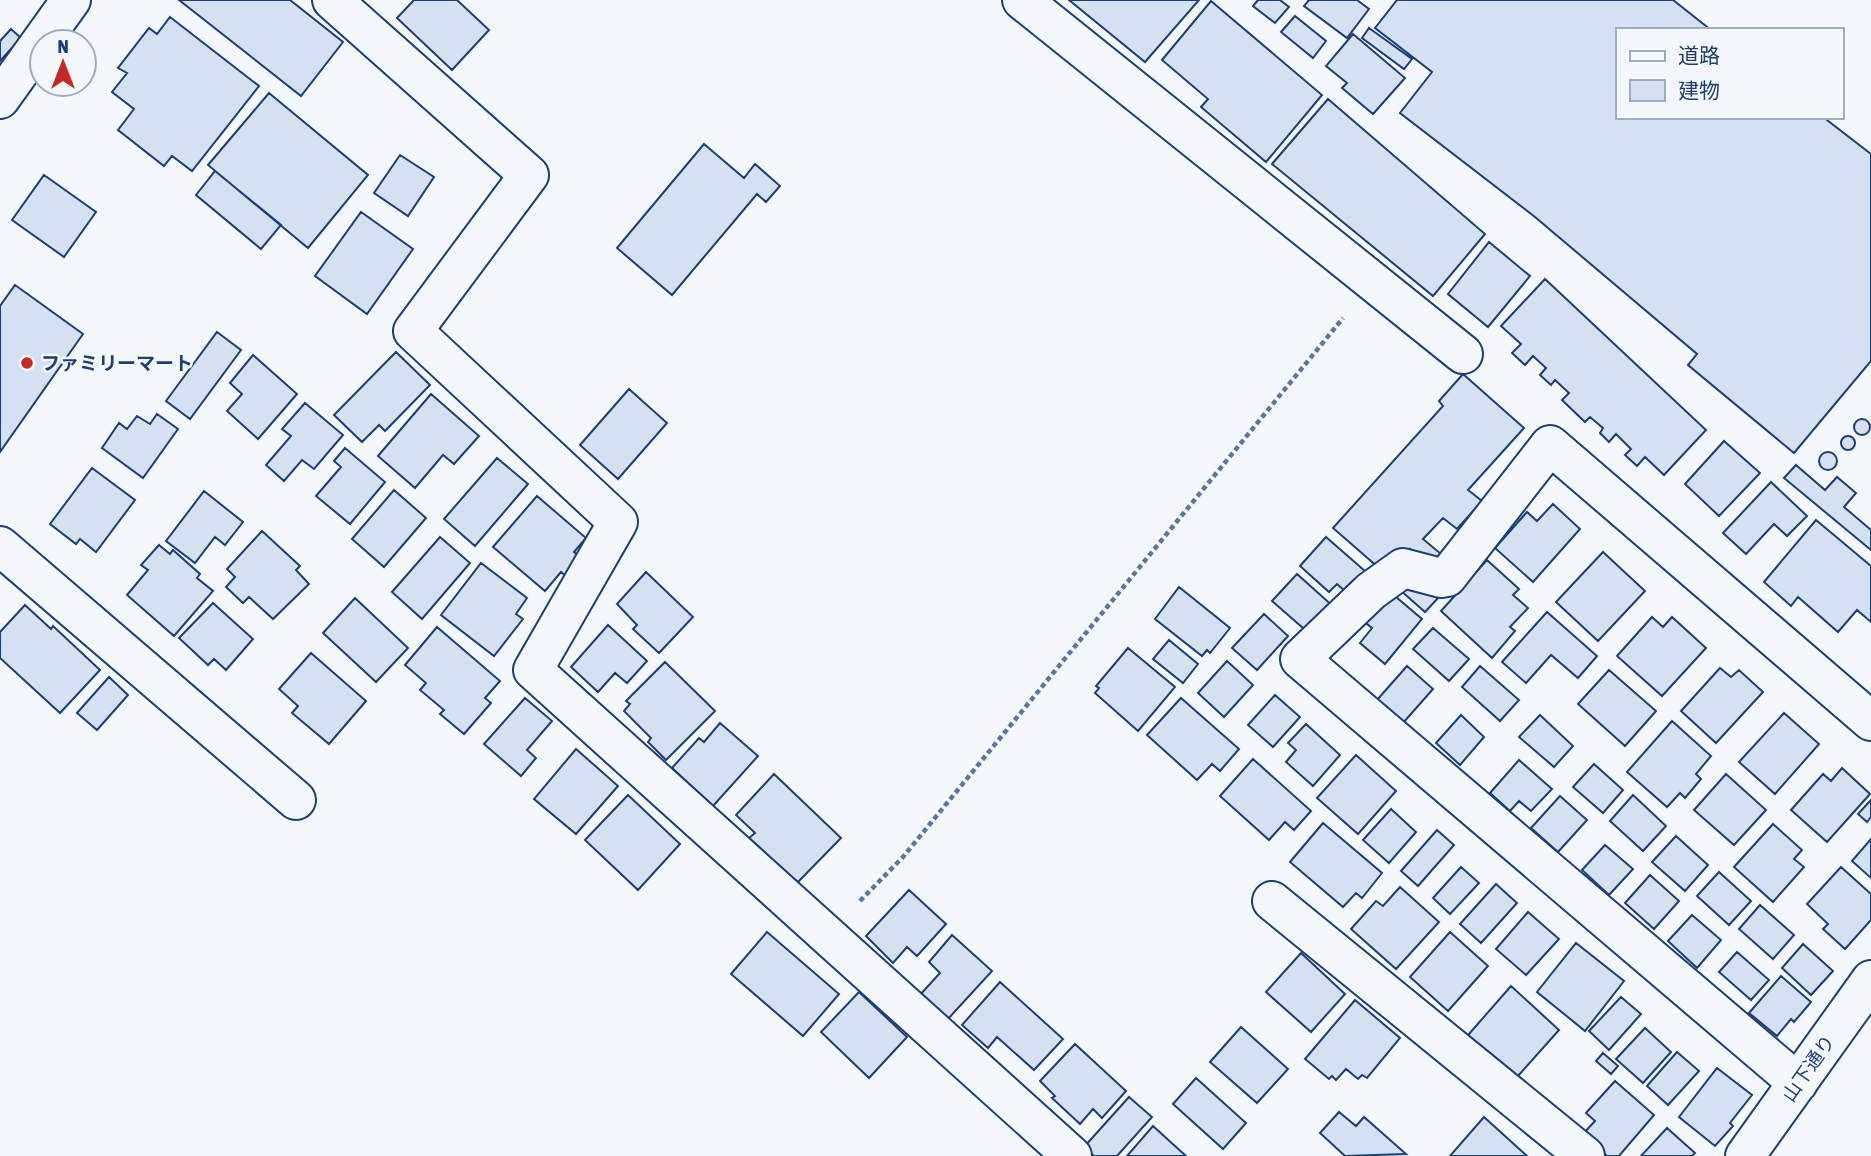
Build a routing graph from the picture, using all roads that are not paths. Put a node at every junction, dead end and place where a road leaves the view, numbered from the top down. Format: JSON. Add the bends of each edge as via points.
{"nodes":[{"id":1,"x":71,"y":0,"type":"edge"},
{"id":2,"x":332,"y":0,"type":"edge"},
{"id":3,"x":1022,"y":0,"type":"edge"},
{"id":4,"x":0,"y":99,"type":"edge"},
{"id":5,"x":1463,"y":354,"type":"dead end"},
{"id":6,"x":0,"y":546,"type":"edge"},
{"id":7,"x":1871,"y":721,"type":"edge"},
{"id":8,"x":296,"y":800,"type":"dead end"},
{"id":9,"x":1272,"y":901,"type":"dead end"},
{"id":10,"x":1871,"y":980,"type":"edge"},
{"id":11,"x":1798,"y":1083,"type":"junction"},
{"id":12,"x":1072,"y":1156,"type":"edge"},
{"id":13,"x":1585,"y":1156,"type":"edge"},
{"id":14,"x":1745,"y":1156,"type":"edge"}],
"edges":[{"from":1,"to":4,"type":"street"},
{"from":2,"to":12,"type":"street","via":[[529,175],[412,331],[618,522],[533,670]]},
{"from":3,"to":5,"type":"street"},
{"from":6,"to":8,"type":"street"},
{"from":7,"to":11,"type":"street","via":[[1550,444],[1447,577],[1403,568],[1300,659]]},
{"from":9,"to":13,"type":"street"},
{"from":10,"to":11,"type":"street","name":"山下通り"},
{"from":11,"to":14,"type":"street","name":"山下通り"}]}
